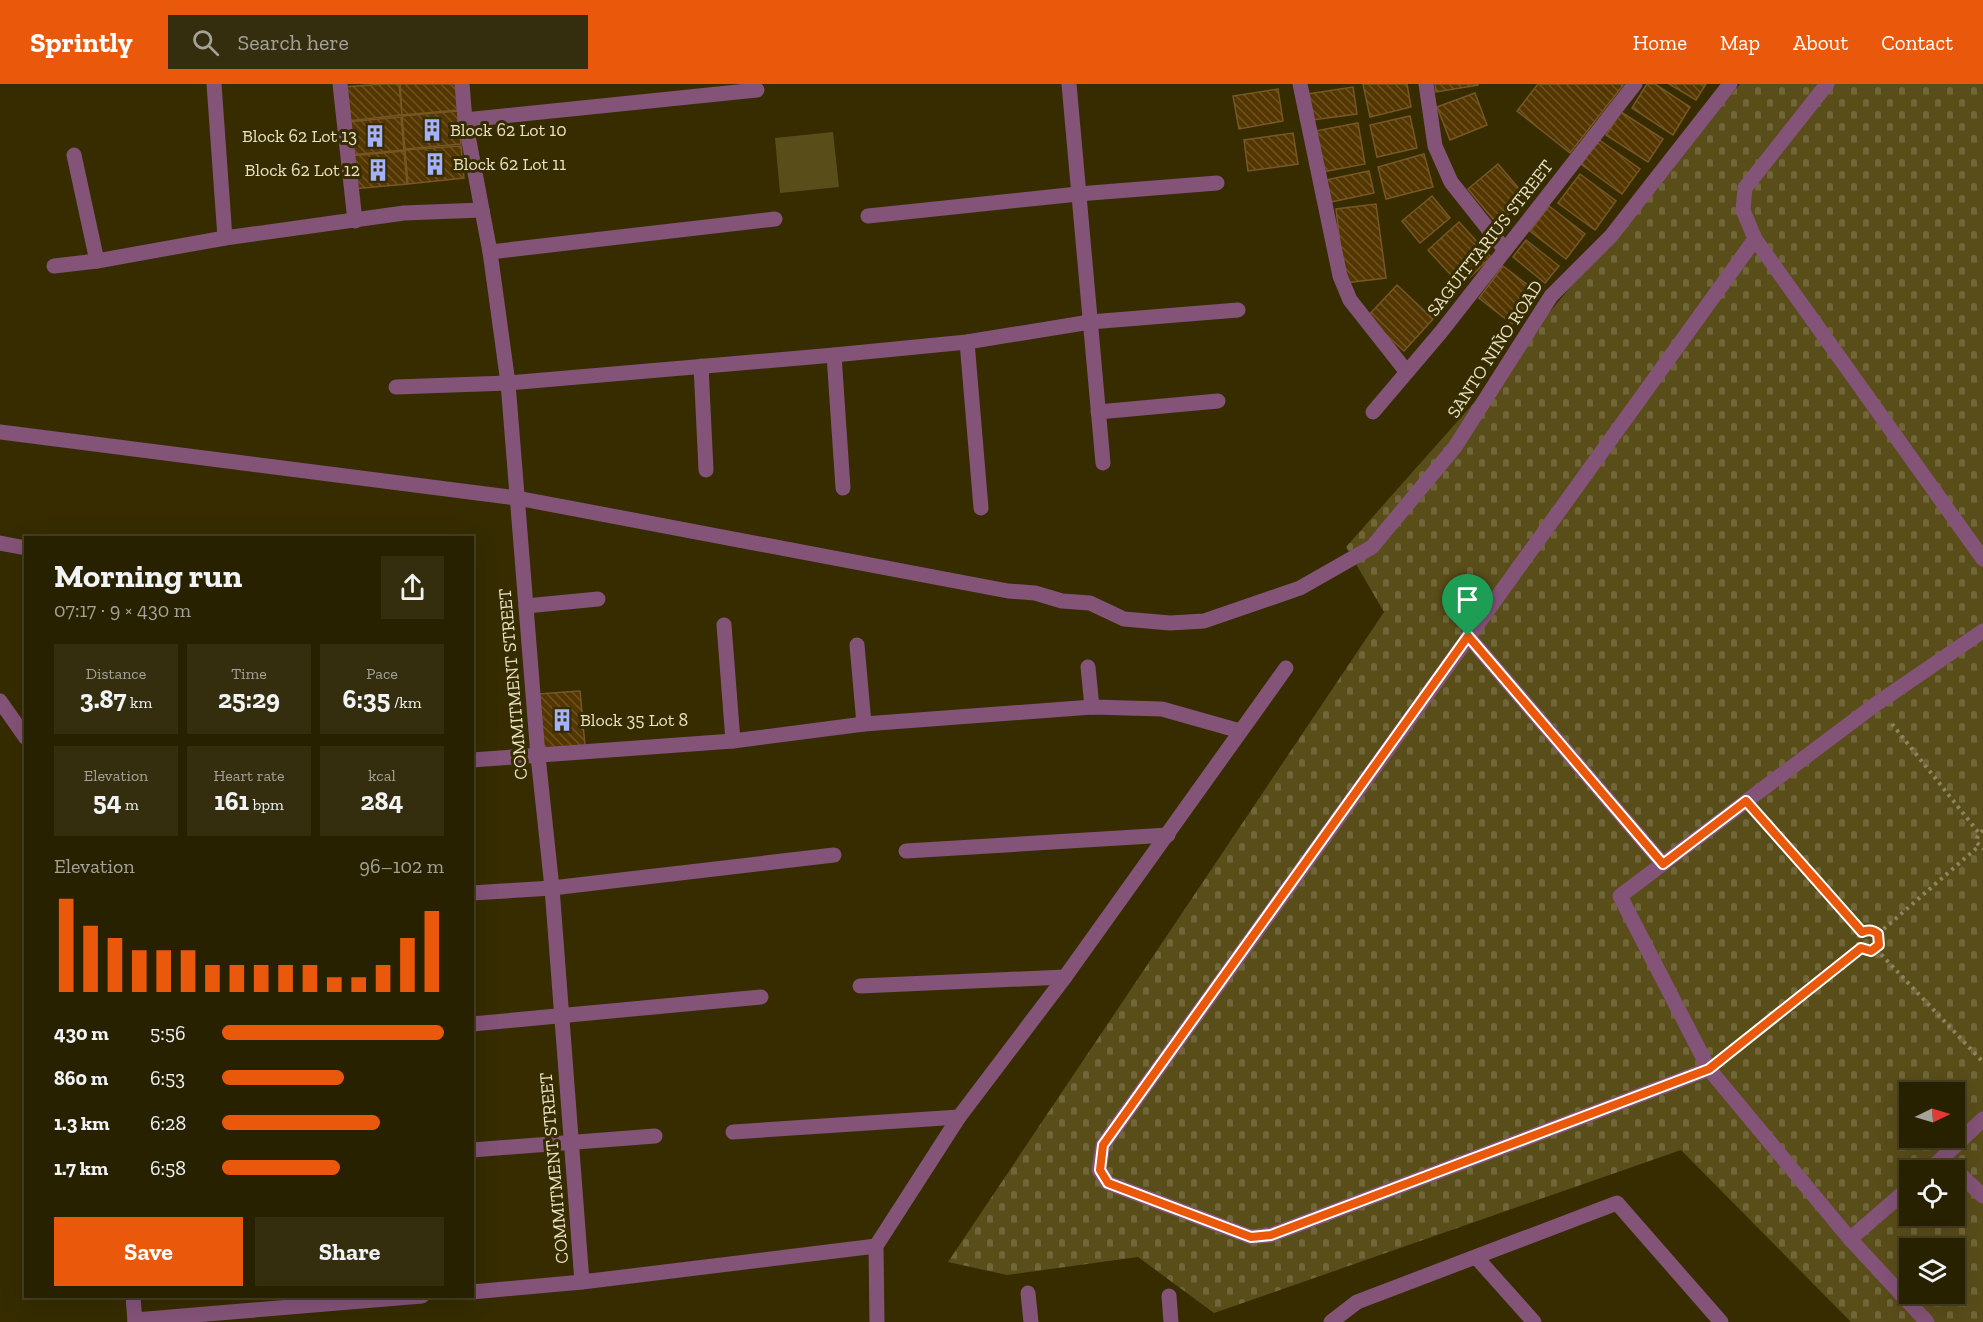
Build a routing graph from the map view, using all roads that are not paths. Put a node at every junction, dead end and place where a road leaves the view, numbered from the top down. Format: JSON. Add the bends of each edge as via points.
{"nodes":[{"id":1,"x":214,"y":84,"type":"edge"},
{"id":2,"x":340,"y":84,"type":"edge"},
{"id":3,"x":462,"y":84,"type":"edge"},
{"id":4,"x":1069,"y":84,"type":"edge"},
{"id":5,"x":1300,"y":84,"type":"edge"},
{"id":6,"x":1426,"y":84,"type":"edge"},
{"id":7,"x":1635,"y":84,"type":"edge"},
{"id":8,"x":1730,"y":84,"type":"edge"},
{"id":9,"x":1827,"y":84,"type":"edge"},
{"id":10,"x":757,"y":90,"type":"dead end"},
{"id":11,"x":465,"y":120,"type":"junction"},
{"id":12,"x":74,"y":155,"type":"dead end"},
{"id":13,"x":1217,"y":183,"type":"dead end"},
{"id":14,"x":1078,"y":194,"type":"junction"},
{"id":15,"x":482,"y":210,"type":"junction"},
{"id":16,"x":868,"y":216,"type":"dead end"},
{"id":17,"x":775,"y":219,"type":"dead end"},
{"id":18,"x":355,"y":221,"type":"junction"},
{"id":19,"x":225,"y":238,"type":"junction"},
{"id":20,"x":1755,"y":239,"type":"junction"},
{"id":21,"x":1505,"y":250,"type":"junction"},
{"id":22,"x":490,"y":252,"type":"junction"},
{"id":23,"x":97,"y":261,"type":"junction"},
{"id":24,"x":54,"y":266,"type":"dead end"},
{"id":25,"x":1238,"y":310,"type":"dead end"},
{"id":26,"x":1090,"y":322,"type":"junction"},
{"id":27,"x":967,"y":342,"type":"junction"},
{"id":28,"x":834,"y":354,"type":"junction"},
{"id":29,"x":700,"y":366,"type":"junction"},
{"id":30,"x":1406,"y":371,"type":"junction"},
{"id":31,"x":508,"y":382,"type":"junction"},
{"id":32,"x":396,"y":387,"type":"dead end"},
{"id":33,"x":1218,"y":401,"type":"dead end"},
{"id":34,"x":1098,"y":412,"type":"junction"},
{"id":35,"x":1373,"y":412,"type":"dead end"},
{"id":36,"x":0,"y":432,"type":"edge"},
{"id":37,"x":1103,"y":463,"type":"dead end"},
{"id":38,"x":706,"y":470,"type":"dead end"},
{"id":39,"x":843,"y":488,"type":"dead end"},
{"id":40,"x":517,"y":498,"type":"junction"},
{"id":41,"x":981,"y":508,"type":"dead end"},
{"id":42,"x":0,"y":543,"type":"edge"},
{"id":43,"x":24,"y":548,"type":"edge"},
{"id":44,"x":1983,"y":559,"type":"edge"},
{"id":45,"x":598,"y":599,"type":"dead end"},
{"id":46,"x":526,"y":606,"type":"junction"},
{"id":47,"x":724,"y":625,"type":"dead end"},
{"id":48,"x":1983,"y":631,"type":"edge"},
{"id":49,"x":1468,"y":636,"type":"junction"},
{"id":50,"x":858,"y":645,"type":"dead end"},
{"id":51,"x":1088,"y":667,"type":"dead end"},
{"id":52,"x":1286,"y":668,"type":"dead end"},
{"id":53,"x":0,"y":701,"type":"edge"},
{"id":54,"x":1092,"y":707,"type":"junction"},
{"id":55,"x":864,"y":724,"type":"junction"},
{"id":56,"x":1240,"y":731,"type":"junction"},
{"id":57,"x":24,"y":735,"type":"edge"},
{"id":58,"x":733,"y":741,"type":"junction"},
{"id":59,"x":538,"y":756,"type":"junction"},
{"id":60,"x":474,"y":760,"type":"edge"},
{"id":61,"x":1168,"y":835,"type":"junction"},
{"id":62,"x":906,"y":850,"type":"dead end"},
{"id":63,"x":834,"y":855,"type":"dead end"},
{"id":64,"x":1663,"y":864,"type":"junction"},
{"id":65,"x":552,"y":888,"type":"junction"},
{"id":66,"x":474,"y":893,"type":"edge"},
{"id":67,"x":1065,"y":977,"type":"junction"},
{"id":68,"x":860,"y":987,"type":"dead end"},
{"id":69,"x":761,"y":997,"type":"dead end"},
{"id":70,"x":561,"y":1016,"type":"junction"},
{"id":71,"x":474,"y":1024,"type":"edge"},
{"id":72,"x":1709,"y":1069,"type":"junction"},
{"id":73,"x":959,"y":1117,"type":"junction"},
{"id":74,"x":1983,"y":1119,"type":"edge"},
{"id":75,"x":733,"y":1132,"type":"dead end"},
{"id":76,"x":655,"y":1136,"type":"dead end"},
{"id":77,"x":571,"y":1142,"type":"junction"},
{"id":78,"x":474,"y":1150,"type":"edge"},
{"id":79,"x":1943,"y":1158,"type":"joint"},
{"id":80,"x":1983,"y":1196,"type":"edge"},
{"id":81,"x":1899,"y":1197,"type":"edge"},
{"id":82,"x":1850,"y":1239,"type":"junction"},
{"id":83,"x":876,"y":1246,"type":"junction"},
{"id":84,"x":1476,"y":1257,"type":"junction"},
{"id":85,"x":582,"y":1282,"type":"junction"},
{"id":86,"x":474,"y":1292,"type":"edge"},
{"id":87,"x":1028,"y":1293,"type":"dead end"},
{"id":88,"x":1169,"y":1296,"type":"dead end"},
{"id":89,"x":133,"y":1298,"type":"edge"},
{"id":90,"x":407,"y":1298,"type":"edge"},
{"id":91,"x":280,"y":1315,"type":"edge"},
{"id":92,"x":135,"y":1321,"type":"edge"},
{"id":93,"x":878,"y":1322,"type":"edge"},
{"id":94,"x":1031,"y":1322,"type":"edge"},
{"id":95,"x":1171,"y":1322,"type":"edge"},
{"id":96,"x":1331,"y":1322,"type":"edge"},
{"id":97,"x":1534,"y":1322,"type":"edge"},
{"id":98,"x":1721,"y":1322,"type":"edge"},
{"id":99,"x":1927,"y":1322,"type":"edge"}],
"edges":[{"from":1,"to":19,"type":"street"},
{"from":2,"to":18,"type":"street"},
{"from":3,"to":11,"type":"street","name":"COMMITMENT STREET"},
{"from":4,"to":14,"type":"street"},
{"from":5,"to":30,"type":"street","via":[[1340,276],[1350,300]]},
{"from":6,"to":21,"type":"street","via":[[1435,146],[1451,182]]},
{"from":7,"to":21,"type":"street","name":"SAGUITTARIUS STREET"},
{"from":8,"to":40,"type":"street","name":"SANTO NIÑO ROAD","via":[[1611,236],[1551,296],[1455,447],[1372,548],[1300,588],[1204,621],[1124,619],[1090,603],[1062,601]]},
{"from":9,"to":20,"type":"street","via":[[1745,188],[1743,210]]},
{"from":10,"to":11,"type":"street"},
{"from":11,"to":15,"type":"street","name":"COMMITMENT STREET"},
{"from":12,"to":23,"type":"street"},
{"from":13,"to":14,"type":"street"},
{"from":14,"to":16,"type":"street"},
{"from":14,"to":26,"type":"street"},
{"from":15,"to":18,"type":"street","via":[[404,213]]},
{"from":15,"to":22,"type":"street","name":"COMMITMENT STREET"},
{"from":17,"to":22,"type":"street"},
{"from":18,"to":19,"type":"street"},
{"from":19,"to":23,"type":"street"},
{"from":20,"to":44,"type":"street"},
{"from":20,"to":49,"type":"street"},
{"from":21,"to":30,"type":"street","name":"SAGUITTARIUS STREET"},
{"from":22,"to":31,"type":"street","name":"COMMITMENT STREET"},
{"from":23,"to":24,"type":"street"},
{"from":25,"to":26,"type":"street"},
{"from":26,"to":27,"type":"street"},
{"from":26,"to":34,"type":"street"},
{"from":27,"to":28,"type":"street"},
{"from":27,"to":41,"type":"street"},
{"from":28,"to":29,"type":"street"},
{"from":28,"to":39,"type":"street"},
{"from":29,"to":31,"type":"street"},
{"from":29,"to":38,"type":"street"},
{"from":30,"to":35,"type":"street","name":"SAGUITTARIUS STREET"},
{"from":31,"to":32,"type":"street"},
{"from":31,"to":40,"type":"street","name":"COMMITMENT STREET"},
{"from":33,"to":34,"type":"street"},
{"from":34,"to":37,"type":"street"},
{"from":36,"to":40,"type":"street","name":"SANTO NIÑO ROAD"},
{"from":40,"to":46,"type":"street","name":"COMMITMENT STREET"},
{"from":42,"to":43,"type":"street"},
{"from":45,"to":46,"type":"street"},
{"from":46,"to":59,"type":"street","name":"COMMITMENT STREET"},
{"from":47,"to":58,"type":"street"},
{"from":48,"to":64,"type":"street","via":[[1876,704]]},
{"from":49,"to":64,"type":"street"},
{"from":49,"to":72,"type":"street","via":[[1103,1145],[1100,1170],[1108,1183],[1251,1237],[1271,1235]]},
{"from":50,"to":55,"type":"street"},
{"from":51,"to":54,"type":"street"},
{"from":52,"to":56,"type":"street"},
{"from":53,"to":57,"type":"street"},
{"from":54,"to":55,"type":"street"},
{"from":54,"to":56,"type":"street","via":[[1162,709]]},
{"from":55,"to":58,"type":"street"},
{"from":56,"to":61,"type":"street"},
{"from":58,"to":59,"type":"street"},
{"from":59,"to":60,"type":"street"},
{"from":59,"to":65,"type":"street","name":"COMMITMENT STREET"},
{"from":61,"to":62,"type":"street"},
{"from":61,"to":67,"type":"street"},
{"from":63,"to":65,"type":"street"},
{"from":64,"to":72,"type":"street","via":[[1620,896]]},
{"from":65,"to":66,"type":"street"},
{"from":65,"to":70,"type":"street","name":"COMMITMENT STREET"},
{"from":67,"to":68,"type":"street"},
{"from":67,"to":73,"type":"street"},
{"from":69,"to":70,"type":"street"},
{"from":70,"to":71,"type":"street"},
{"from":70,"to":77,"type":"street","name":"COMMITMENT STREET"},
{"from":72,"to":82,"type":"street"},
{"from":73,"to":75,"type":"street"},
{"from":73,"to":83,"type":"street"},
{"from":74,"to":79,"type":"street"},
{"from":76,"to":77,"type":"street"},
{"from":77,"to":78,"type":"street"},
{"from":77,"to":85,"type":"street","name":"COMMITMENT STREET"},
{"from":79,"to":80,"type":"street"},
{"from":81,"to":82,"type":"street"},
{"from":82,"to":99,"type":"street"},
{"from":83,"to":85,"type":"street"},
{"from":83,"to":93,"type":"street"},
{"from":84,"to":96,"type":"street","via":[[1357,1302]]},
{"from":84,"to":97,"type":"street"},
{"from":84,"to":98,"type":"street","via":[[1617,1203]]},
{"from":85,"to":86,"type":"street"},
{"from":87,"to":94,"type":"street"},
{"from":88,"to":95,"type":"street"},
{"from":89,"to":92,"type":"street"},
{"from":90,"to":91,"type":"street"},
{"from":91,"to":92,"type":"street"}]}
